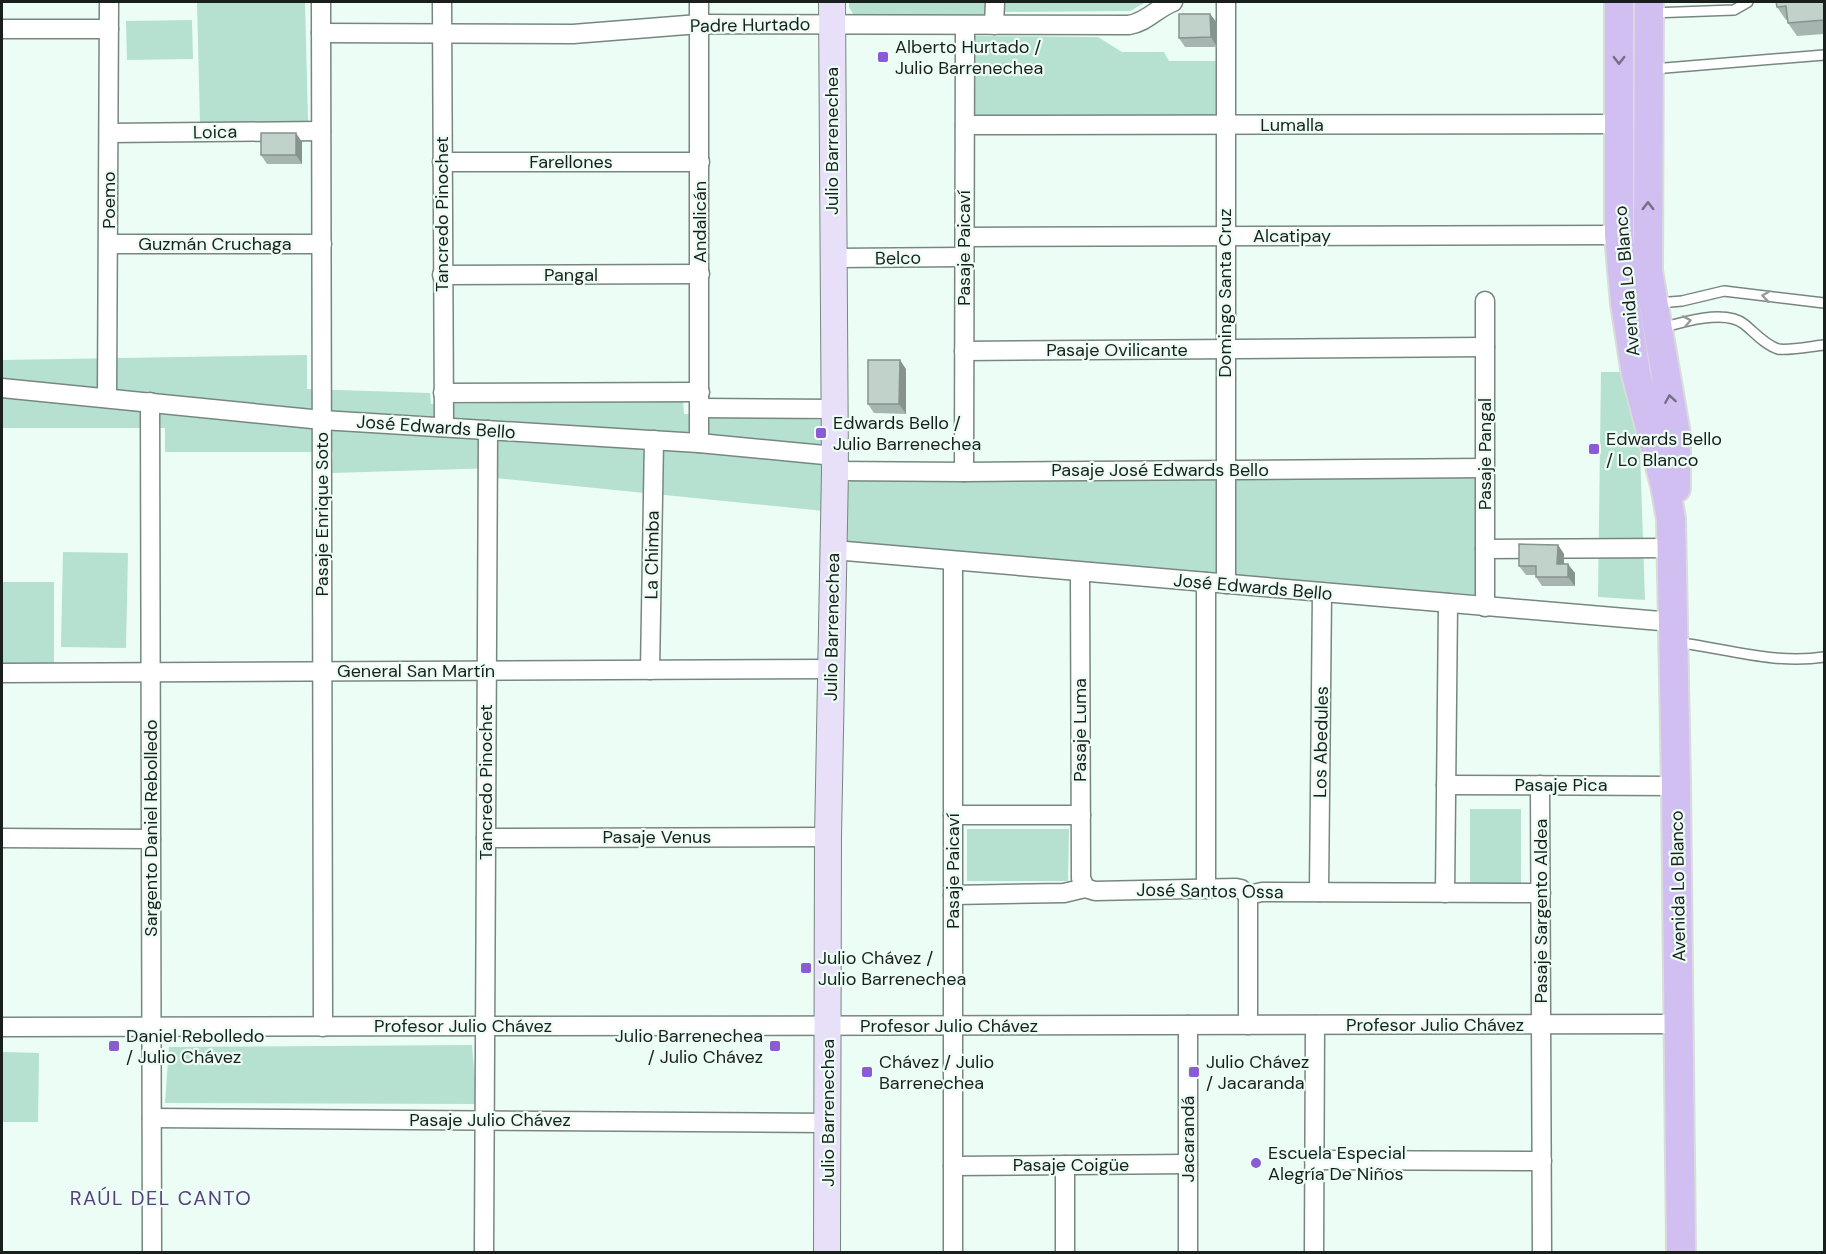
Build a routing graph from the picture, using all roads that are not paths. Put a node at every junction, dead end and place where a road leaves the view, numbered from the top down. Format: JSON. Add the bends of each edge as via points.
{"nodes":[{"id":1,"x":109,"y":2,"type":"edge"},
{"id":2,"x":321,"y":2,"type":"edge"},
{"id":3,"x":442,"y":2,"type":"edge"},
{"id":4,"x":699,"y":2,"type":"edge"},
{"id":5,"x":994,"y":2,"type":"edge"},
{"id":6,"x":1173,"y":2,"type":"edge"},
{"id":7,"x":1226,"y":2,"type":"edge"},
{"id":8,"x":1619,"y":2,"type":"edge"},
{"id":9,"x":1748,"y":2,"type":"edge"},
{"id":10,"x":1649,"y":7,"type":"edge"},
{"id":11,"x":832,"y":13,"type":"edge"},
{"id":12,"x":699,"y":24,"type":"junction"},
{"id":13,"x":965,"y":25,"type":"junction"},
{"id":14,"x":994,"y":25,"type":"junction"},
{"id":15,"x":2,"y":28,"type":"edge"},
{"id":16,"x":109,"y":29,"type":"junction"},
{"id":17,"x":321,"y":33,"type":"junction"},
{"id":18,"x":442,"y":33,"type":"junction"},
{"id":19,"x":1824,"y":55,"type":"edge"},
{"id":20,"x":1647,"y":69,"type":"junction"},
{"id":21,"x":1619,"y":124,"type":"junction"},
{"id":22,"x":965,"y":125,"type":"junction"},
{"id":23,"x":1225,"y":125,"type":"junction"},
{"id":24,"x":321,"y":130,"type":"junction"},
{"id":25,"x":109,"y":133,"type":"junction"},
{"id":26,"x":442,"y":162,"type":"junction"},
{"id":27,"x":700,"y":162,"type":"junction"},
{"id":28,"x":1619,"y":235,"type":"junction"},
{"id":29,"x":1226,"y":236,"type":"junction"},
{"id":30,"x":964,"y":237,"type":"junction"},
{"id":31,"x":109,"y":244,"type":"junction"},
{"id":32,"x":321,"y":244,"type":"junction"},
{"id":33,"x":964,"y":257,"type":"junction"},
{"id":34,"x":832,"y":258,"type":"junction"},
{"id":35,"x":700,"y":274,"type":"junction"},
{"id":36,"x":442,"y":276,"type":"junction"},
{"id":37,"x":1485,"y":301,"type":"dead end"},
{"id":38,"x":1824,"y":303,"type":"edge"},
{"id":39,"x":1642,"y":317,"type":"junction"},
{"id":40,"x":1824,"y":345,"type":"edge"},
{"id":41,"x":1485,"y":347,"type":"junction"},
{"id":42,"x":1225,"y":349,"type":"junction"},
{"id":43,"x":964,"y":351,"type":"junction"},
{"id":44,"x":2,"y":388,"type":"edge"},
{"id":45,"x":443,"y":393,"type":"junction"},
{"id":46,"x":107,"y":398,"type":"junction"},
{"id":47,"x":700,"y":400,"type":"junction"},
{"id":48,"x":150,"y":402,"type":"junction"},
{"id":49,"x":835,"y":409,"type":"junction"},
{"id":50,"x":322,"y":420,"type":"junction"},
{"id":51,"x":444,"y":427,"type":"junction"},
{"id":52,"x":488,"y":430,"type":"junction"},
{"id":53,"x":654,"y":440,"type":"junction"},
{"id":54,"x":699,"y":443,"type":"junction"},
{"id":55,"x":835,"y":463,"type":"junction"},
{"id":56,"x":1485,"y":468,"type":"junction"},
{"id":57,"x":1226,"y":470,"type":"junction"},
{"id":58,"x":964,"y":472,"type":"junction"},
{"id":59,"x":1671,"y":548,"type":"junction"},
{"id":60,"x":1485,"y":549,"type":"junction"},
{"id":61,"x":834,"y":550,"type":"junction"},
{"id":62,"x":953,"y":561,"type":"junction"},
{"id":63,"x":1080,"y":572,"type":"junction"},
{"id":64,"x":1206,"y":582,"type":"junction"},
{"id":65,"x":1226,"y":584,"type":"junction"},
{"id":66,"x":1322,"y":592,"type":"junction"},
{"id":67,"x":1448,"y":603,"type":"junction"},
{"id":68,"x":1485,"y":606,"type":"junction"},
{"id":69,"x":1672,"y":632,"type":"junction"},
{"id":70,"x":1824,"y":657,"type":"edge"},
{"id":71,"x":831,"y":669,"type":"junction"},
{"id":72,"x":487,"y":670,"type":"junction"},
{"id":73,"x":650,"y":670,"type":"junction"},
{"id":74,"x":150,"y":672,"type":"junction"},
{"id":75,"x":323,"y":672,"type":"junction"},
{"id":76,"x":2,"y":673,"type":"edge"},
{"id":77,"x":1446,"y":785,"type":"junction"},
{"id":78,"x":1540,"y":785,"type":"junction"},
{"id":79,"x":1677,"y":786,"type":"junction"},
{"id":80,"x":953,"y":815,"type":"junction"},
{"id":81,"x":1081,"y":815,"type":"junction"},
{"id":82,"x":828,"y":837,"type":"junction"},
{"id":83,"x":2,"y":838,"type":"edge"},
{"id":84,"x":151,"y":838,"type":"junction"},
{"id":85,"x":486,"y":838,"type":"junction"},
{"id":86,"x":1085,"y":888,"type":"junction"},
{"id":87,"x":1206,"y":889,"type":"junction"},
{"id":88,"x":1319,"y":892,"type":"junction"},
{"id":89,"x":1444,"y":893,"type":"junction"},
{"id":90,"x":1541,"y":894,"type":"junction"},
{"id":91,"x":953,"y":895,"type":"junction"},
{"id":92,"x":1248,"y":895,"type":"junction"},
{"id":93,"x":1680,"y":1024,"type":"junction"},
{"id":94,"x":1188,"y":1025,"type":"junction"},
{"id":95,"x":1248,"y":1025,"type":"junction"},
{"id":96,"x":1315,"y":1025,"type":"junction"},
{"id":97,"x":1542,"y":1025,"type":"junction"},
{"id":98,"x":485,"y":1026,"type":"junction"},
{"id":99,"x":828,"y":1026,"type":"junction"},
{"id":100,"x":953,"y":1026,"type":"junction"},
{"id":101,"x":2,"y":1027,"type":"edge"},
{"id":102,"x":152,"y":1027,"type":"junction"},
{"id":103,"x":323,"y":1027,"type":"junction"},
{"id":104,"x":152,"y":1118,"type":"junction"},
{"id":105,"x":484,"y":1120,"type":"junction"},
{"id":106,"x":828,"y":1123,"type":"junction"},
{"id":107,"x":1314,"y":1160,"type":"junction"},
{"id":108,"x":1542,"y":1161,"type":"junction"},
{"id":109,"x":1188,"y":1164,"type":"junction"},
{"id":110,"x":1065,"y":1165,"type":"junction"},
{"id":111,"x":953,"y":1166,"type":"junction"},
{"id":112,"x":152,"y":1252,"type":"edge"},
{"id":113,"x":484,"y":1252,"type":"edge"},
{"id":114,"x":827,"y":1252,"type":"edge"},
{"id":115,"x":953,"y":1252,"type":"edge"},
{"id":116,"x":1065,"y":1252,"type":"edge"},
{"id":117,"x":1188,"y":1252,"type":"edge"},
{"id":118,"x":1314,"y":1252,"type":"edge"},
{"id":119,"x":1542,"y":1252,"type":"edge"},
{"id":120,"x":1682,"y":1252,"type":"edge"}],
"edges":[{"from":1,"to":16,"type":"street","name":"Poemo"},
{"from":2,"to":17,"type":"street","name":"Pasaje Enrique Soto"},
{"from":3,"to":18,"type":"street","name":"Tancredo Pinochet"},
{"from":4,"to":12,"type":"street","name":"Andalicán"},
{"from":5,"to":14,"type":"street"},
{"from":6,"to":14,"type":"street","name":"Padre Hurtado","via":[[1146,20],[1130,25]]},
{"from":7,"to":23,"type":"street","name":"Domingo Santa Cruz"},
{"from":8,"to":21,"type":"main road","name":"Avenida Lo Blanco","one_way":true},
{"from":9,"to":10,"type":"lane","via":[[1734,10]]},
{"from":10,"to":20,"type":"main road","name":"Avenida Lo Blanco"},
{"from":11,"to":12,"type":"street","name":"Padre Hurtado"},
{"from":11,"to":13,"type":"street","name":"Padre Hurtado"},
{"from":11,"to":34,"type":"street","name":"Julio Barrenechea"},
{"from":12,"to":18,"type":"street","name":"Padre Hurtado","via":[[573,34]]},
{"from":12,"to":27,"type":"street","name":"Andalicán"},
{"from":13,"to":14,"type":"street","name":"Padre Hurtado"},
{"from":13,"to":22,"type":"street","name":"Pasaje Paicaví"},
{"from":15,"to":16,"type":"street"},
{"from":16,"to":25,"type":"street","name":"Poemo"},
{"from":17,"to":18,"type":"street","name":"Padre Hurtado"},
{"from":17,"to":24,"type":"street","name":"Pasaje Enrique Soto"},
{"from":18,"to":26,"type":"street","name":"Tancredo Pinochet"},
{"from":19,"to":20,"type":"lane"},
{"from":39,"to":20,"type":"main road","name":"Avenida Lo Blanco","one_way":true,"via":[[1648,271]]},
{"from":21,"to":23,"type":"street","name":"Lumalla"},
{"from":21,"to":28,"type":"main road","name":"Avenida Lo Blanco"},
{"from":22,"to":23,"type":"street","name":"Lumalla"},
{"from":22,"to":30,"type":"street","name":"Pasaje Paicaví"},
{"from":23,"to":29,"type":"street","name":"Domingo Santa Cruz"},
{"from":24,"to":25,"type":"street","name":"Loica"},
{"from":24,"to":32,"type":"street","name":"Pasaje Enrique Soto"},
{"from":25,"to":31,"type":"street","name":"Poemo"},
{"from":26,"to":27,"type":"street","name":"Farellones"},
{"from":26,"to":36,"type":"street","name":"Tancredo Pinochet"},
{"from":27,"to":35,"type":"street","name":"Andalicán"},
{"from":28,"to":29,"type":"street","name":"Alcatipay"},
{"from":28,"to":39,"type":"main road","name":"Avenida Lo Blanco"},
{"from":29,"to":30,"type":"street","name":"Alcatipay"},
{"from":29,"to":42,"type":"street","name":"Domingo Santa Cruz"},
{"from":30,"to":33,"type":"street","name":"Pasaje Paicaví"},
{"from":31,"to":32,"type":"street","name":"Guzmán Cruchaga"},
{"from":31,"to":46,"type":"street","name":"Poemo"},
{"from":32,"to":50,"type":"street","name":"Pasaje Enrique Soto"},
{"from":33,"to":34,"type":"street","name":"Belco"},
{"from":33,"to":43,"type":"street","name":"Pasaje Paicaví"},
{"from":34,"to":49,"type":"street","name":"Julio Barrenechea"},
{"from":35,"to":36,"type":"street","name":"Pangal"},
{"from":35,"to":47,"type":"street","name":"Andalicán"},
{"from":36,"to":45,"type":"street","name":"Tancredo Pinochet"},
{"from":37,"to":41,"type":"street","name":"Pasaje Pangal"},
{"from":38,"to":39,"type":"lane","one_way":true,"via":[[1724,291]]},
{"from":39,"to":40,"type":"lane","one_way":true,"via":[[1725,317],[1741,321],[1779,349]]},
{"from":39,"to":59,"type":"main road","name":"Avenida Lo Blanco","via":[[1676,435]]},
{"from":41,"to":42,"type":"street","name":"Pasaje Ovilicante"},
{"from":41,"to":56,"type":"street","name":"Pasaje Pangal"},
{"from":42,"to":43,"type":"street","name":"Pasaje Ovilicante"},
{"from":42,"to":57,"type":"street","name":"Domingo Santa Cruz"},
{"from":43,"to":58,"type":"street","name":"Pasaje Paicaví"},
{"from":44,"to":46,"type":"street","name":"José Edwards Bello"},
{"from":45,"to":47,"type":"street","name":"José Edwards Bello"},
{"from":45,"to":51,"type":"street","name":"Tancredo Pinochet"},
{"from":46,"to":48,"type":"street","name":"José Edwards Bello"},
{"from":47,"to":49,"type":"street","name":"José Edwards Bello"},
{"from":47,"to":54,"type":"street","name":"Andalicán"},
{"from":48,"to":50,"type":"street","name":"José Edwards Bello"},
{"from":48,"to":74,"type":"street","name":"Sargento Daniel Rebolledo"},
{"from":49,"to":55,"type":"street","name":"Julio Barrenechea"},
{"from":50,"to":51,"type":"street","name":"José Edwards Bello"},
{"from":50,"to":75,"type":"street","name":"Pasaje Enrique Soto"},
{"from":51,"to":52,"type":"street","name":"José Edwards Bello"},
{"from":52,"to":53,"type":"street","name":"José Edwards Bello"},
{"from":52,"to":72,"type":"street","name":"Tancredo Pinochet"},
{"from":53,"to":54,"type":"street","name":"José Edwards Bello"},
{"from":53,"to":73,"type":"street","name":"La Chimba"},
{"from":54,"to":55,"type":"street","name":"José Edwards Bello"},
{"from":55,"to":58,"type":"street","name":"Pasaje José Edwards Bello"},
{"from":55,"to":61,"type":"street","name":"Julio Barrenechea"},
{"from":56,"to":57,"type":"street","name":"Pasaje José Edwards Bello"},
{"from":56,"to":60,"type":"street","name":"Pasaje Pangal"},
{"from":57,"to":58,"type":"street","name":"Pasaje José Edwards Bello"},
{"from":57,"to":65,"type":"street","name":"Domingo Santa Cruz"},
{"from":59,"to":60,"type":"street"},
{"from":59,"to":69,"type":"main road","name":"Avenida Lo Blanco"},
{"from":60,"to":68,"type":"street","name":"Pasaje Pangal"},
{"from":61,"to":62,"type":"street","name":"José Edwards Bello"},
{"from":61,"to":71,"type":"street","name":"Julio Barrenechea"},
{"from":62,"to":63,"type":"street","name":"José Edwards Bello"},
{"from":62,"to":80,"type":"street","name":"Pasaje Paicaví"},
{"from":63,"to":64,"type":"street","name":"José Edwards Bello"},
{"from":63,"to":81,"type":"street","name":"Pasaje Luma"},
{"from":64,"to":65,"type":"street","name":"José Edwards Bello"},
{"from":64,"to":87,"type":"street"},
{"from":65,"to":66,"type":"street","name":"José Edwards Bello"},
{"from":66,"to":67,"type":"street","name":"José Edwards Bello"},
{"from":66,"to":88,"type":"street","name":"Los Abedules"},
{"from":67,"to":68,"type":"street","name":"José Edwards Bello"},
{"from":67,"to":77,"type":"street"},
{"from":68,"to":69,"type":"street","name":"José Edwards Bello"},
{"from":69,"to":70,"type":"lane","via":[[1712,646],[1778,659]]},
{"from":69,"to":79,"type":"main road","name":"Avenida Lo Blanco"},
{"from":71,"to":73,"type":"street","name":"General San Martín"},
{"from":71,"to":82,"type":"street","name":"Julio Barrenechea"},
{"from":72,"to":73,"type":"street","name":"General San Martín"},
{"from":72,"to":75,"type":"street","name":"General San Martín"},
{"from":72,"to":85,"type":"street","name":"Tancredo Pinochet"},
{"from":74,"to":75,"type":"street","name":"General San Martín"},
{"from":74,"to":76,"type":"street","name":"General San Martín"},
{"from":74,"to":84,"type":"street","name":"Sargento Daniel Rebolledo"},
{"from":75,"to":103,"type":"street","name":"Pasaje Enrique Soto"},
{"from":77,"to":78,"type":"street","name":"Pasaje Pica"},
{"from":77,"to":89,"type":"street"},
{"from":78,"to":79,"type":"street","name":"Pasaje Pica"},
{"from":78,"to":90,"type":"street","name":"Pasaje Sargento Aldea"},
{"from":79,"to":93,"type":"main road","name":"Avenida Lo Blanco"},
{"from":80,"to":81,"type":"street"},
{"from":80,"to":91,"type":"street","name":"Pasaje Paicaví"},
{"from":81,"to":86,"type":"street","name":"Pasaje Luma","via":[[1081,878]]},
{"from":82,"to":85,"type":"street","name":"Pasaje Venus"},
{"from":82,"to":99,"type":"street","name":"Julio Barrenechea"},
{"from":83,"to":84,"type":"street"},
{"from":84,"to":102,"type":"street","name":"Sargento Daniel Rebolledo"},
{"from":85,"to":98,"type":"street","name":"Tancredo Pinochet"},
{"from":86,"to":87,"type":"street","name":"José Santos Ossa"},
{"from":86,"to":91,"type":"street","name":"José Santos Ossa","via":[[1064,893]]},
{"from":87,"to":92,"type":"street","name":"José Santos Ossa","via":[[1241,889]]},
{"from":88,"to":89,"type":"street","name":"José Santos Ossa"},
{"from":88,"to":92,"type":"street","name":"José Santos Ossa"},
{"from":89,"to":90,"type":"street","name":"José Santos Ossa"},
{"from":90,"to":97,"type":"street","name":"Pasaje Sargento Aldea"},
{"from":91,"to":100,"type":"street","name":"Pasaje Paicaví"},
{"from":92,"to":95,"type":"street"},
{"from":93,"to":97,"type":"street","name":"Profesor Julio Chávez"},
{"from":93,"to":120,"type":"main road","name":"Avenida Lo Blanco"},
{"from":94,"to":95,"type":"street","name":"Profesor Julio Chávez"},
{"from":94,"to":100,"type":"street","name":"Profesor Julio Chávez"},
{"from":94,"to":109,"type":"street","name":"Jacarandá"},
{"from":95,"to":96,"type":"street","name":"Profesor Julio Chávez"},
{"from":96,"to":97,"type":"street","name":"Profesor Julio Chávez"},
{"from":96,"to":107,"type":"street"},
{"from":97,"to":108,"type":"street","name":"Pasaje Sargento Aldea"},
{"from":98,"to":99,"type":"street","name":"Profesor Julio Chávez"},
{"from":98,"to":103,"type":"street","name":"Profesor Julio Chávez"},
{"from":98,"to":105,"type":"street","name":"Tancredo Pinochet"},
{"from":99,"to":100,"type":"street","name":"Profesor Julio Chávez"},
{"from":99,"to":106,"type":"street","name":"Julio Barrenechea"},
{"from":100,"to":111,"type":"street","name":"Pasaje Paicaví"},
{"from":101,"to":102,"type":"street","name":"Profesor Julio Chávez"},
{"from":102,"to":103,"type":"street","name":"Profesor Julio Chávez"},
{"from":102,"to":104,"type":"street","name":"Sargento Daniel Rebolledo"},
{"from":104,"to":105,"type":"street","name":"Pasaje Julio Chávez"},
{"from":104,"to":112,"type":"street","name":"Sargento Daniel Rebolledo"},
{"from":105,"to":106,"type":"street","name":"Pasaje Julio Chávez"},
{"from":105,"to":113,"type":"street","name":"Tancredo Pinochet"},
{"from":106,"to":114,"type":"street","name":"Julio Barrenechea"},
{"from":107,"to":108,"type":"street"},
{"from":107,"to":118,"type":"street"},
{"from":108,"to":119,"type":"street","name":"Pasaje Sargento Aldea"},
{"from":109,"to":110,"type":"street","name":"Pasaje Coigüe"},
{"from":109,"to":117,"type":"street","name":"Jacarandá"},
{"from":110,"to":111,"type":"street","name":"Pasaje Coigüe"},
{"from":110,"to":116,"type":"street"},
{"from":111,"to":115,"type":"street","name":"Pasaje Paicaví"}]}
